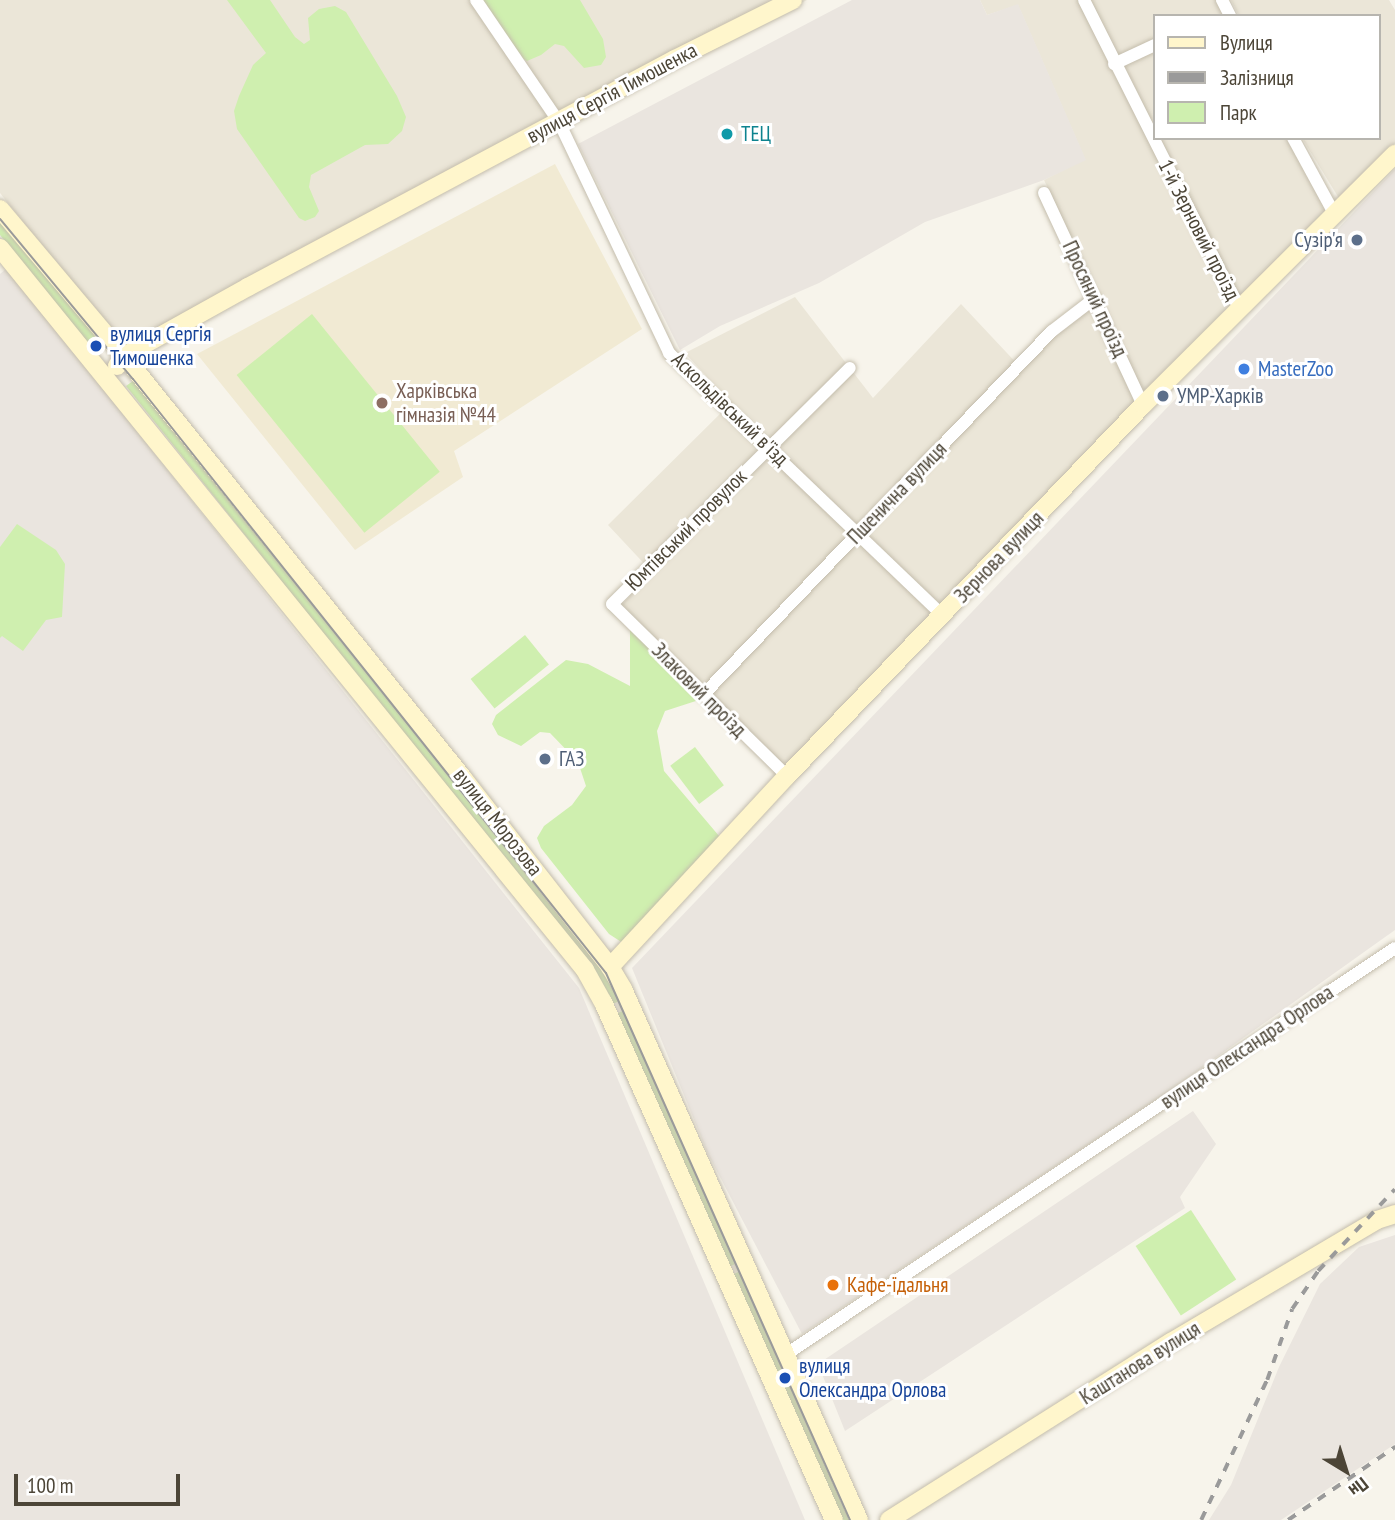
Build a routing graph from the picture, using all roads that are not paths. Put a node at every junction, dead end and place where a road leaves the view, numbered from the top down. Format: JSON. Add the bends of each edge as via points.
{"nodes":[{"id":1,"x":476,"y":0,"type":"edge"},
{"id":2,"x":793,"y":0,"type":"edge"},
{"id":3,"x":1084,"y":0,"type":"edge"},
{"id":4,"x":1154,"y":45,"type":"edge"},
{"id":5,"x":1114,"y":64,"type":"junction"},
{"id":6,"x":559,"y":122,"type":"junction"},
{"id":7,"x":1294,"y":140,"type":"edge"},
{"id":8,"x":1395,"y":154,"type":"edge"},
{"id":9,"x":1044,"y":193,"type":"dead end"},
{"id":10,"x":0,"y":209,"type":"edge"},
{"id":11,"x":1335,"y":215,"type":"junction"},
{"id":12,"x":0,"y":248,"type":"edge"},
{"id":13,"x":1096,"y":298,"type":"junction"},
{"id":14,"x":1240,"y":310,"type":"junction"},
{"id":15,"x":124,"y":356,"type":"junction"},
{"id":16,"x":850,"y":368,"type":"dead end"},
{"id":17,"x":108,"y":378,"type":"junction"},
{"id":18,"x":1143,"y":405,"type":"junction"},
{"id":19,"x":769,"y":446,"type":"junction"},
{"id":20,"x":859,"y":533,"type":"junction"},
{"id":21,"x":612,"y":604,"type":"joint"},
{"id":22,"x":943,"y":616,"type":"junction"},
{"id":23,"x":704,"y":695,"type":"junction"},
{"id":24,"x":787,"y":776,"type":"junction"},
{"id":25,"x":1395,"y":948,"type":"edge"},
{"id":26,"x":610,"y":967,"type":"junction"},
{"id":27,"x":630,"y":1005,"type":"junction"},
{"id":28,"x":608,"y":1014,"type":"junction"},
{"id":29,"x":1395,"y":1214,"type":"edge"},
{"id":30,"x":746,"y":1265,"type":"junction"},
{"id":31,"x":723,"y":1276,"type":"junction"},
{"id":32,"x":785,"y":1355,"type":"junction"},
{"id":33,"x":834,"y":1520,"type":"edge"},
{"id":34,"x":859,"y":1520,"type":"edge"},
{"id":35,"x":889,"y":1520,"type":"edge"}],
"edges":[{"from":1,"to":6,"type":"street","name":"Аскольдівський в'їзд"},
{"from":2,"to":6,"type":"main road","name":"вулиця Сергія Тимошенка"},
{"from":3,"to":5,"type":"street","name":"1-й Зерновий проїзд"},
{"from":4,"to":5,"type":"street"},
{"from":5,"to":14,"type":"street","name":"1-й Зерновий проїзд"},
{"from":6,"to":15,"type":"main road","name":"вулиця Сергія Тимошенка"},
{"from":6,"to":19,"type":"street","name":"Аскольдівський в'їзд","via":[[669,353]]},
{"from":7,"to":11,"type":"street"},
{"from":8,"to":11,"type":"main road","name":"Зернова вулиця"},
{"from":9,"to":13,"type":"street","name":"Просяний проїзд"},
{"from":10,"to":15,"type":"main road","name":"вулиця Морозова"},
{"from":11,"to":14,"type":"main road","name":"Зернова вулиця"},
{"from":12,"to":17,"type":"main road","name":"вулиця Морозова"},
{"from":13,"to":18,"type":"street","name":"Просяний проїзд"},
{"from":13,"to":20,"type":"street","name":"Пшенична вулиця","via":[[1052,331]]},
{"from":14,"to":18,"type":"main road","name":"Зернова вулиця"},
{"from":15,"to":17,"type":"main road","name":"вулиця Сергія Тимошенка"},
{"from":15,"to":26,"type":"main road","name":"вулиця Морозова"},
{"from":16,"to":19,"type":"street","name":"Юмтівський провулок"},
{"from":17,"to":28,"type":"main road","name":"вулиця Морозова","via":[[561,939],[593,983]]},
{"from":18,"to":22,"type":"main road","name":"Зернова вулиця"},
{"from":19,"to":20,"type":"street","name":"Аскольдівський в'їзд"},
{"from":19,"to":21,"type":"street","name":"Юмтівський провулок"},
{"from":20,"to":22,"type":"street","name":"Аскольдівський в'їзд"},
{"from":20,"to":23,"type":"street","name":"Пшенична вулиця"},
{"from":21,"to":23,"type":"street","name":"Злаковий проїзд"},
{"from":22,"to":24,"type":"main road","name":"Зернова вулиця"},
{"from":23,"to":24,"type":"street","name":"Злаковий проїзд"},
{"from":24,"to":26,"type":"main road","name":"Зернова вулиця"},
{"from":25,"to":32,"type":"street","name":"вулиця Олександра Орлова"},
{"from":26,"to":27,"type":"main road","name":"вулиця Морозова"},
{"from":27,"to":28,"type":"main road"},
{"from":27,"to":30,"type":"main road","name":"вулиця Морозова"},
{"from":28,"to":31,"type":"main road","name":"вулиця Морозова"},
{"from":29,"to":35,"type":"main road","name":"Каштанова вулиця","via":[[1377,1220],[1171,1342]]},
{"from":30,"to":31,"type":"main road"},
{"from":30,"to":32,"type":"main road","name":"вулиця Морозова"},
{"from":31,"to":33,"type":"main road","name":"вулиця Морозова"},
{"from":32,"to":34,"type":"main road","name":"вулиця Морозова"}]}
